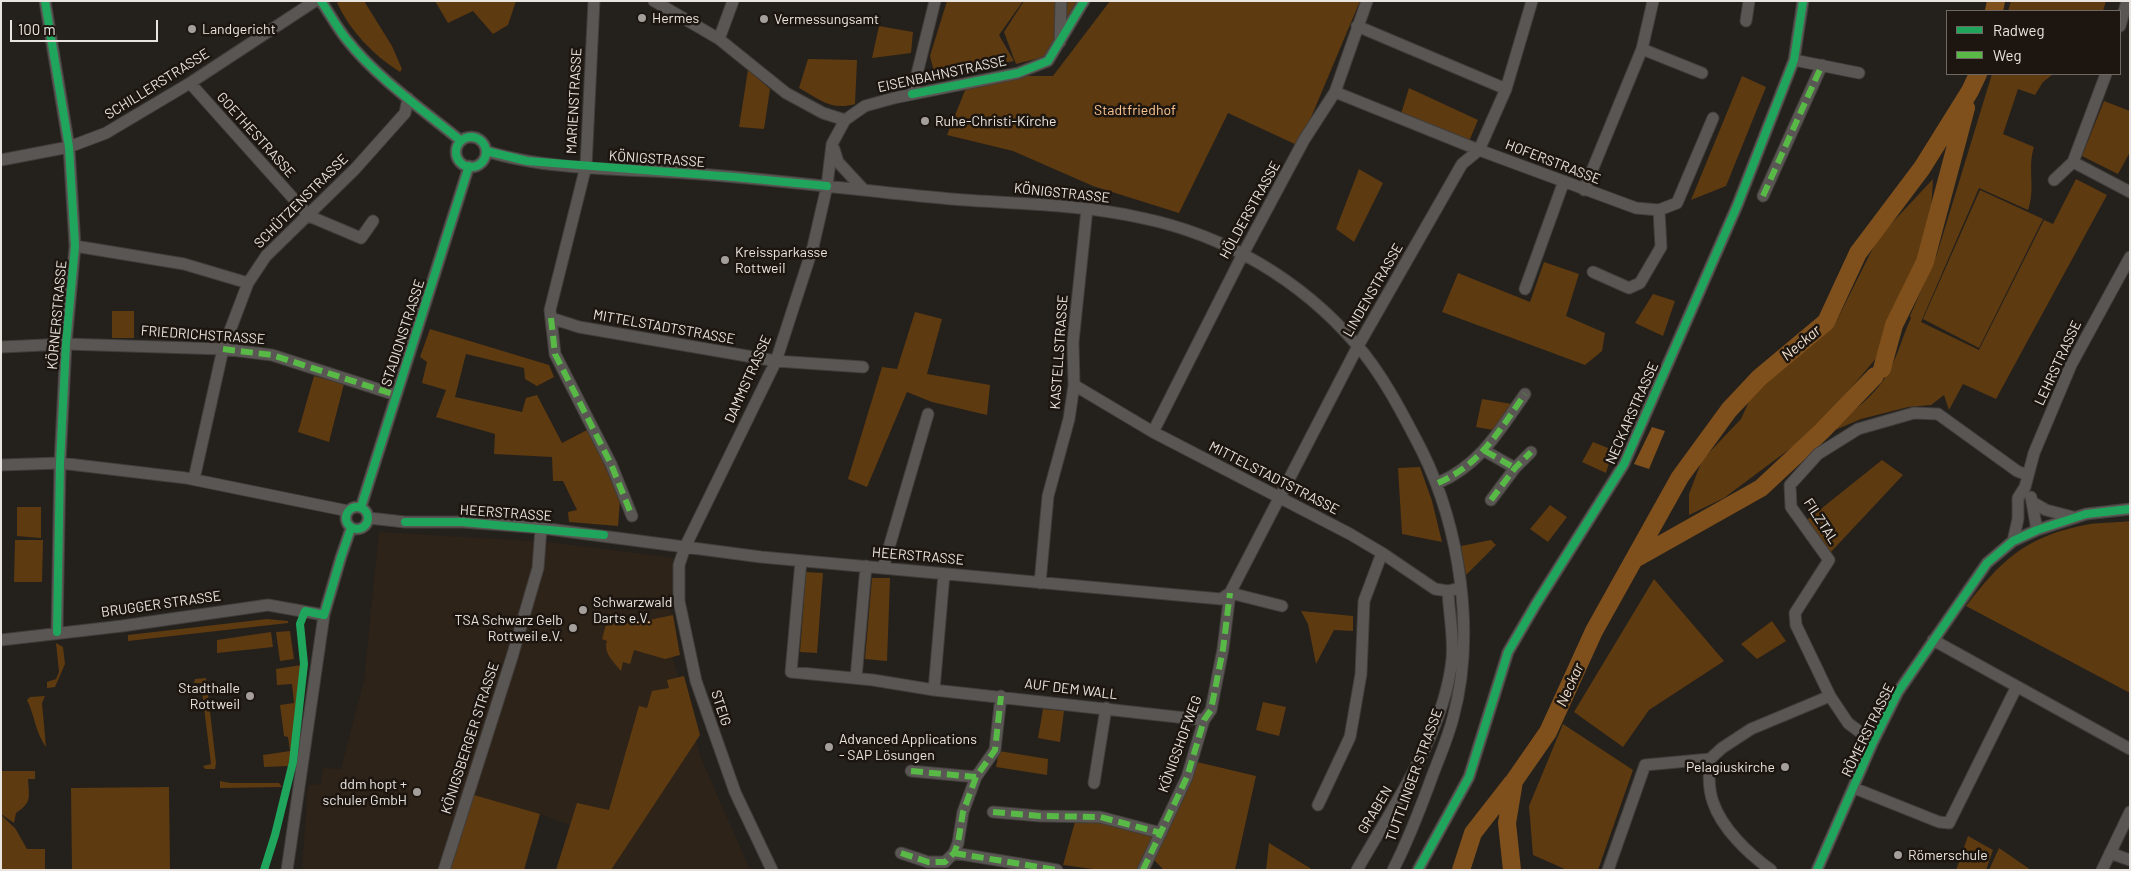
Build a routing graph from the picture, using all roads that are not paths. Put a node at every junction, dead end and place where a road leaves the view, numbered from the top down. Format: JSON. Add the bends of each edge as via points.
{"nodes":[{"id":1,"x":45,"y":1,"type":"edge"},
{"id":2,"x":315,"y":1,"type":"edge"},
{"id":3,"x":321,"y":1,"type":"edge"},
{"id":4,"x":594,"y":1,"type":"edge"},
{"id":5,"x":654,"y":1,"type":"edge"},
{"id":6,"x":734,"y":1,"type":"edge"},
{"id":7,"x":935,"y":1,"type":"edge"},
{"id":8,"x":1060,"y":1,"type":"edge"},
{"id":9,"x":1084,"y":1,"type":"edge"},
{"id":10,"x":1367,"y":1,"type":"edge"},
{"id":11,"x":1532,"y":1,"type":"edge"},
{"id":12,"x":1652,"y":1,"type":"edge"},
{"id":13,"x":1749,"y":1,"type":"edge"},
{"id":14,"x":1803,"y":1,"type":"edge"},
{"id":15,"x":2128,"y":1,"type":"edge"},
{"id":16,"x":1746,"y":21,"type":"dead end"},
{"id":17,"x":2121,"y":23,"type":"edge"},
{"id":18,"x":1357,"y":26,"type":"junction"},
{"id":19,"x":719,"y":39,"type":"junction"},
{"id":20,"x":1060,"y":44,"type":"junction"},
{"id":21,"x":1642,"y":48,"type":"junction"},
{"id":22,"x":1794,"y":60,"type":"junction"},
{"id":23,"x":1822,"y":65,"type":"junction"},
{"id":24,"x":1702,"y":73,"type":"dead end"},
{"id":25,"x":1859,"y":73,"type":"dead end"},
{"id":26,"x":2106,"y":75,"type":"edge"},
{"id":27,"x":190,"y":83,"type":"junction"},
{"id":28,"x":1506,"y":90,"type":"junction"},
{"id":29,"x":1335,"y":92,"type":"junction"},
{"id":30,"x":912,"y":94,"type":"junction"},
{"id":31,"x":408,"y":98,"type":"junction"},
{"id":32,"x":1713,"y":118,"type":"dead end"},
{"id":33,"x":845,"y":120,"type":"junction"},
{"id":34,"x":461,"y":141,"type":"junction"},
{"id":35,"x":832,"y":144,"type":"junction"},
{"id":36,"x":69,"y":147,"type":"junction"},
{"id":37,"x":1479,"y":150,"type":"junction"},
{"id":38,"x":486,"y":151,"type":"junction"},
{"id":39,"x":1,"y":160,"type":"edge"},
{"id":40,"x":2073,"y":162,"type":"junction"},
{"id":41,"x":469,"y":166,"type":"junction"},
{"id":42,"x":586,"y":166,"type":"junction"},
{"id":43,"x":2054,"y":180,"type":"dead end"},
{"id":44,"x":1564,"y":181,"type":"junction"},
{"id":45,"x":827,"y":186,"type":"junction"},
{"id":46,"x":863,"y":189,"type":"junction"},
{"id":47,"x":1584,"y":190,"type":"junction"},
{"id":48,"x":2130,"y":192,"type":"edge"},
{"id":49,"x":1763,"y":196,"type":"dead end"},
{"id":50,"x":1087,"y":209,"type":"junction"},
{"id":51,"x":1659,"y":210,"type":"junction"},
{"id":52,"x":309,"y":216,"type":"junction"},
{"id":53,"x":373,"y":221,"type":"dead end"},
{"id":54,"x":75,"y":246,"type":"junction"},
{"id":55,"x":1243,"y":254,"type":"junction"},
{"id":56,"x":2130,"y":257,"type":"edge"},
{"id":57,"x":1593,"y":272,"type":"dead end"},
{"id":58,"x":248,"y":282,"type":"junction"},
{"id":59,"x":1525,"y":289,"type":"dead end"},
{"id":60,"x":551,"y":318,"type":"junction"},
{"id":61,"x":66,"y":344,"type":"junction"},
{"id":62,"x":1358,"y":346,"type":"junction"},
{"id":63,"x":1,"y":347,"type":"edge"},
{"id":64,"x":223,"y":349,"type":"junction"},
{"id":65,"x":776,"y":361,"type":"junction"},
{"id":66,"x":863,"y":367,"type":"dead end"},
{"id":67,"x":1074,"y":385,"type":"junction"},
{"id":68,"x":1525,"y":394,"type":"dead end"},
{"id":69,"x":396,"y":395,"type":"junction"},
{"id":70,"x":928,"y":414,"type":"dead end"},
{"id":71,"x":1153,"y":432,"type":"junction"},
{"id":72,"x":1485,"y":451,"type":"junction"},
{"id":73,"x":1531,"y":452,"type":"dead end"},
{"id":74,"x":60,"y":463,"type":"junction"},
{"id":75,"x":1,"y":465,"type":"edge"},
{"id":76,"x":1515,"y":468,"type":"junction"},
{"id":77,"x":2027,"y":474,"type":"junction"},
{"id":78,"x":194,"y":480,"type":"junction"},
{"id":79,"x":1438,"y":483,"type":"junction"},
{"id":80,"x":2025,"y":487,"type":"junction"},
{"id":81,"x":1280,"y":498,"type":"junction"},
{"id":82,"x":1490,"y":500,"type":"dead end"},
{"id":83,"x":2032,"y":502,"type":"junction"},
{"id":84,"x":361,"y":507,"type":"junction"},
{"id":85,"x":2130,"y":509,"type":"edge"},
{"id":86,"x":348,"y":511,"type":"junction"},
{"id":87,"x":632,"y":516,"type":"dead end"},
{"id":88,"x":2075,"y":517,"type":"junction"},
{"id":89,"x":369,"y":518,"type":"junction"},
{"id":90,"x":352,"y":528,"type":"junction"},
{"id":91,"x":541,"y":528,"type":"junction"},
{"id":92,"x":2037,"y":530,"type":"junction"},
{"id":93,"x":2013,"y":541,"type":"junction"},
{"id":94,"x":685,"y":546,"type":"junction"},
{"id":95,"x":1382,"y":553,"type":"junction"},
{"id":96,"x":801,"y":561,"type":"junction"},
{"id":97,"x":866,"y":566,"type":"junction"},
{"id":98,"x":883,"y":568,"type":"junction"},
{"id":99,"x":944,"y":574,"type":"junction"},
{"id":100,"x":1040,"y":583,"type":"junction"},
{"id":101,"x":1460,"y":588,"type":"junction"},
{"id":102,"x":1448,"y":591,"type":"junction"},
{"id":103,"x":1230,"y":593,"type":"junction"},
{"id":104,"x":1282,"y":606,"type":"dead end"},
{"id":105,"x":324,"y":615,"type":"junction"},
{"id":106,"x":57,"y":632,"type":"junction"},
{"id":107,"x":1,"y":640,"type":"edge"},
{"id":108,"x":1933,"y":640,"type":"junction"},
{"id":109,"x":856,"y":678,"type":"junction"},
{"id":110,"x":2016,"y":688,"type":"junction"},
{"id":111,"x":934,"y":690,"type":"junction"},
{"id":112,"x":1001,"y":696,"type":"junction"},
{"id":113,"x":1830,"y":696,"type":"junction"},
{"id":114,"x":1106,"y":708,"type":"junction"},
{"id":115,"x":1204,"y":720,"type":"junction"},
{"id":116,"x":1873,"y":742,"type":"junction"},
{"id":117,"x":2130,"y":749,"type":"edge"},
{"id":118,"x":1710,"y":759,"type":"junction"},
{"id":119,"x":911,"y":771,"type":"dead end"},
{"id":120,"x":976,"y":777,"type":"junction"},
{"id":121,"x":1094,"y":783,"type":"dead end"},
{"id":122,"x":1854,"y":788,"type":"junction"},
{"id":123,"x":1318,"y":805,"type":"dead end"},
{"id":124,"x":993,"y":812,"type":"dead end"},
{"id":125,"x":2130,"y":812,"type":"edge"},
{"id":126,"x":1161,"y":833,"type":"junction"},
{"id":127,"x":902,"y":853,"type":"dead end"},
{"id":128,"x":954,"y":853,"type":"junction"},
{"id":129,"x":2110,"y":853,"type":"junction"},
{"id":130,"x":2130,"y":860,"type":"edge"},
{"id":131,"x":287,"y":870,"type":"edge"},
{"id":132,"x":444,"y":870,"type":"edge"},
{"id":133,"x":772,"y":870,"type":"edge"},
{"id":134,"x":1057,"y":870,"type":"edge"},
{"id":135,"x":1143,"y":870,"type":"edge"},
{"id":136,"x":1357,"y":870,"type":"edge"},
{"id":137,"x":1393,"y":870,"type":"edge"},
{"id":138,"x":1418,"y":870,"type":"edge"},
{"id":139,"x":1608,"y":870,"type":"edge"},
{"id":140,"x":1771,"y":870,"type":"edge"},
{"id":141,"x":1817,"y":870,"type":"edge"},
{"id":142,"x":2102,"y":870,"type":"edge"}],
"edges":[{"from":1,"to":36,"type":"street","name":"KÖRNERSTRASSE"},
{"from":2,"to":27,"type":"street","name":"SCHILLERSTRASSE"},
{"from":3,"to":31,"type":"street","via":[[347,40]]},
{"from":4,"to":42,"type":"street","name":"MARIENSTRASSE"},
{"from":5,"to":19,"type":"street"},
{"from":6,"to":19,"type":"street"},
{"from":7,"to":30,"type":"street"},
{"from":8,"to":20,"type":"street"},
{"from":9,"to":20,"type":"street","name":"EISENBAHNSTRASSE"},
{"from":10,"to":18,"type":"street","name":"HÖLDERSTRASSE"},
{"from":11,"to":28,"type":"street","name":"LINDENSTRASSE"},
{"from":12,"to":21,"type":"street"},
{"from":13,"to":16,"type":"street"},
{"from":14,"to":22,"type":"street","name":"NECKARSTRASSE"},
{"from":15,"to":17,"type":"street"},
{"from":18,"to":28,"type":"street"},
{"from":18,"to":29,"type":"street","name":"HÖLDERSTRASSE"},
{"from":19,"to":33,"type":"street","via":[[786,93],[823,113]]},
{"from":20,"to":30,"type":"street","name":"EISENBAHNSTRASSE","via":[[1048,61],[1018,73]]},
{"from":21,"to":24,"type":"street"},
{"from":21,"to":47,"type":"street"},
{"from":22,"to":23,"type":"street"},
{"from":22,"to":138,"type":"street","name":"NECKARSTRASSE","via":[[1737,206],[1624,464],[1508,652],[1469,777]]},
{"from":23,"to":25,"type":"street"},
{"from":23,"to":49,"type":"street","via":[[1787,157]]},
{"from":26,"to":40,"type":"street"},
{"from":27,"to":36,"type":"street","name":"SCHILLERSTRASSE","via":[[106,133]]},
{"from":27,"to":52,"type":"street","name":"GOETHESTRASSE"},
{"from":28,"to":37,"type":"street","name":"LINDENSTRASSE"},
{"from":29,"to":37,"type":"street","name":"HOFERSTRASSE"},
{"from":29,"to":55,"type":"street","name":"HÖLDERSTRASSE","via":[[1304,140]]},
{"from":30,"to":33,"type":"street","name":"EISENBAHNSTRASSE","via":[[865,106]]},
{"from":31,"to":34,"type":"street"},
{"from":31,"to":52,"type":"street","name":"SCHÜTZENSTRASSE","via":[[405,113]]},
{"from":32,"to":51,"type":"street","via":[[1677,203]]},
{"from":33,"to":35,"type":"street","name":"EISENBAHNSTRASSE"},
{"from":34,"to":38,"type":"street","name":"KÖNIGSTRASSE","via":[[470,137],[479,139]]},
{"from":34,"to":41,"type":"street","via":[[457,149],[458,158]]},
{"from":35,"to":45,"type":"street","name":"EISENBAHNSTRASSE"},
{"from":35,"to":46,"type":"street","via":[[838,162]]},
{"from":36,"to":39,"type":"street","name":"SCHILLERSTRASSE"},
{"from":36,"to":54,"type":"street","name":"KÖRNERSTRASSE"},
{"from":37,"to":44,"type":"street","name":"HOFERSTRASSE"},
{"from":37,"to":62,"type":"street","name":"LINDENSTRASSE","via":[[1462,164]]},
{"from":38,"to":41,"type":"street","via":[[481,163]]},
{"from":38,"to":42,"type":"street","name":"KÖNIGSTRASSE","via":[[527,161]]},
{"from":40,"to":43,"type":"street"},
{"from":40,"to":48,"type":"street"},
{"from":41,"to":69,"type":"street","name":"STADIONSTRASSE"},
{"from":42,"to":45,"type":"street","name":"KÖNIGSTRASSE"},
{"from":42,"to":60,"type":"street","name":"MARIENSTRASSE","via":[[550,310]]},
{"from":44,"to":47,"type":"street","name":"HOFERSTRASSE"},
{"from":44,"to":59,"type":"street"},
{"from":45,"to":46,"type":"street","name":"KÖNIGSTRASSE"},
{"from":45,"to":65,"type":"street","name":"DAMMSTRASSE","via":[[813,247]]},
{"from":46,"to":50,"type":"street","name":"KÖNIGSTRASSE"},
{"from":47,"to":51,"type":"street","name":"HOFERSTRASSE","via":[[1636,208]]},
{"from":50,"to":55,"type":"street","name":"KÖNIGSTRASSE","via":[[1176,226]]},
{"from":50,"to":67,"type":"street","name":"KASTELLSTRASSE","via":[[1072,342]]},
{"from":51,"to":57,"type":"street","via":[[1662,247],[1640,284],[1629,288]]},
{"from":52,"to":53,"type":"street","name":"GOETHESTRASSE","via":[[361,238]]},
{"from":52,"to":58,"type":"street","name":"SCHÜTZENSTRASSE","via":[[266,256]]},
{"from":54,"to":58,"type":"street","via":[[184,264]]},
{"from":54,"to":61,"type":"street","name":"KÖRNERSTRASSE"},
{"from":55,"to":62,"type":"street","name":"KÖNIGSTRASSE","via":[[1323,309]]},
{"from":55,"to":71,"type":"street","name":"HÖLDERSTRASSE"},
{"from":56,"to":77,"type":"street","name":"LEHRSTRASSE","via":[[2071,364]]},
{"from":58,"to":64,"type":"street","name":"SCHÜTZENSTRASSE"},
{"from":60,"to":65,"type":"street","name":"MITTELSTADTSTRASSE","via":[[579,327]]},
{"from":60,"to":87,"type":"street","name":"MARIENSTRASSE","via":[[555,354],[611,464]]},
{"from":61,"to":63,"type":"street","name":"FRIEDRICHSTRASSE"},
{"from":61,"to":64,"type":"street","name":"FRIEDRICHSTRASSE"},
{"from":61,"to":74,"type":"street","name":"KÖRNERSTRASSE"},
{"from":62,"to":79,"type":"street","name":"TUTTLINGER STRASSE","via":[[1411,430]]},
{"from":62,"to":81,"type":"street","name":"LINDENSTRASSE"},
{"from":64,"to":69,"type":"street","name":"FRIEDRICHSTRASSE","via":[[272,355]]},
{"from":64,"to":78,"type":"street","name":"SCHÜTZENSTRASSE"},
{"from":65,"to":66,"type":"street","name":"MITTELSTADTSTRASSE"},
{"from":65,"to":94,"type":"street","name":"DAMMSTRASSE"},
{"from":67,"to":71,"type":"street","name":"MITTELSTADTSTRASSE"},
{"from":67,"to":100,"type":"street","name":"KASTELLSTRASSE","via":[[1069,419],[1048,496]]},
{"from":68,"to":72,"type":"street"},
{"from":69,"to":84,"type":"street","name":"STADIONSTRASSE"},
{"from":70,"to":98,"type":"street"},
{"from":71,"to":81,"type":"street","name":"MITTELSTADTSTRASSE"},
{"from":72,"to":76,"type":"street"},
{"from":72,"to":79,"type":"street","via":[[1458,474]]},
{"from":73,"to":76,"type":"street"},
{"from":74,"to":75,"type":"street"},
{"from":74,"to":78,"type":"street"},
{"from":74,"to":106,"type":"street","name":"KÖRNERSTRASSE"},
{"from":76,"to":82,"type":"street"},
{"from":77,"to":80,"type":"street","name":"LEHRSTRASSE"},
{"from":77,"to":113,"type":"street","name":"FILZTAL","via":[[2017,471],[1938,414],[1914,413],[1858,429],[1818,454],[1790,485],[1791,508],[1830,560],[1795,613],[1796,625]]},
{"from":78,"to":86,"type":"street"},
{"from":79,"to":101,"type":"street","name":"TUTTLINGER STRASSE"},
{"from":80,"to":83,"type":"street"},
{"from":80,"to":93,"type":"street","name":"LEHRSTRASSE","via":[[2018,498]]},
{"from":81,"to":95,"type":"street","name":"MITTELSTADTSTRASSE"},
{"from":81,"to":103,"type":"street","name":"LINDENSTRASSE"},
{"from":83,"to":88,"type":"street","via":[[2046,510]]},
{"from":83,"to":92,"type":"street"},
{"from":84,"to":86,"type":"street"},
{"from":84,"to":89,"type":"street"},
{"from":85,"to":88,"type":"street"},
{"from":86,"to":90,"type":"street","via":[[346,519]]},
{"from":88,"to":92,"type":"street","name":"RÖMERSTRASSE"},
{"from":89,"to":90,"type":"street","via":[[364,527]]},
{"from":89,"to":91,"type":"street","name":"HEERSTRASSE"},
{"from":90,"to":105,"type":"street","via":[[340,557]]},
{"from":91,"to":94,"type":"street","name":"HEERSTRASSE"},
{"from":91,"to":132,"type":"street","name":"KÖNIGSBERGER STRASSE","via":[[538,568]]},
{"from":92,"to":93,"type":"street","name":"RÖMERSTRASSE"},
{"from":93,"to":108,"type":"street","name":"RÖMERSTRASSE","via":[[1987,563]]},
{"from":94,"to":96,"type":"street","name":"HEERSTRASSE"},
{"from":94,"to":133,"type":"street","name":"STEIG","via":[[678,565],[679,601],[696,681],[735,792]]},
{"from":95,"to":102,"type":"street","name":"MITTELSTADTSTRASSE","via":[[1435,589]]},
{"from":95,"to":123,"type":"street","via":[[1364,601],[1361,674],[1350,737]]},
{"from":96,"to":97,"type":"street","name":"HEERSTRASSE"},
{"from":96,"to":109,"type":"street","name":"AUF DEM WALL","via":[[791,672]]},
{"from":97,"to":98,"type":"street","name":"HEERSTRASSE"},
{"from":97,"to":109,"type":"street"},
{"from":98,"to":99,"type":"street","name":"HEERSTRASSE"},
{"from":99,"to":100,"type":"street","name":"HEERSTRASSE"},
{"from":99,"to":111,"type":"street"},
{"from":100,"to":103,"type":"street","name":"HEERSTRASSE","via":[[1221,599]]},
{"from":101,"to":102,"type":"street"},
{"from":101,"to":137,"type":"street","name":"TUTTLINGER STRASSE","via":[[1461,675],[1453,718],[1408,840]]},
{"from":102,"to":136,"type":"street","name":"GRABEN","via":[[1453,627],[1446,689],[1416,770]]},
{"from":103,"to":104,"type":"street","name":"HEERSTRASSE"},
{"from":103,"to":115,"type":"street","name":"KÖNIGSHOFWEG","via":[[1211,710]]},
{"from":105,"to":106,"type":"street","name":"BRUGGER STRASSE","via":[[268,605]]},
{"from":105,"to":131,"type":"street"},
{"from":106,"to":107,"type":"street","name":"BRUGGER STRASSE"},
{"from":108,"to":110,"type":"street"},
{"from":108,"to":116,"type":"street","name":"RÖMERSTRASSE","via":[[1898,692]]},
{"from":109,"to":111,"type":"street","name":"AUF DEM WALL"},
{"from":110,"to":117,"type":"street"},
{"from":110,"to":122,"type":"street","via":[[1949,824]]},
{"from":111,"to":112,"type":"street","name":"AUF DEM WALL"},
{"from":112,"to":114,"type":"street","name":"AUF DEM WALL"},
{"from":112,"to":120,"type":"street","via":[[994,750]]},
{"from":113,"to":116,"type":"street","via":[[1848,723]]},
{"from":113,"to":118,"type":"street","via":[[1752,729]]},
{"from":114,"to":115,"type":"street","name":"AUF DEM WALL"},
{"from":114,"to":121,"type":"street"},
{"from":115,"to":126,"type":"street","name":"KÖNIGSHOFWEG","via":[[1187,777]]},
{"from":116,"to":122,"type":"street","name":"RÖMERSTRASSE"},
{"from":118,"to":139,"type":"street","via":[[1645,765]]},
{"from":118,"to":140,"type":"street","via":[[1710,784],[1717,810],[1740,843]]},
{"from":119,"to":120,"type":"street"},
{"from":120,"to":128,"type":"street","via":[[963,812]]},
{"from":122,"to":141,"type":"street","name":"RÖMERSTRASSE"},
{"from":124,"to":126,"type":"street","via":[[1100,817]]},
{"from":125,"to":129,"type":"street"},
{"from":126,"to":135,"type":"street","name":"KÖNIGSHOFWEG"},
{"from":127,"to":128,"type":"street","via":[[928,862],[945,862]]},
{"from":128,"to":134,"type":"street"},
{"from":129,"to":130,"type":"street"},
{"from":129,"to":142,"type":"street"}]}
